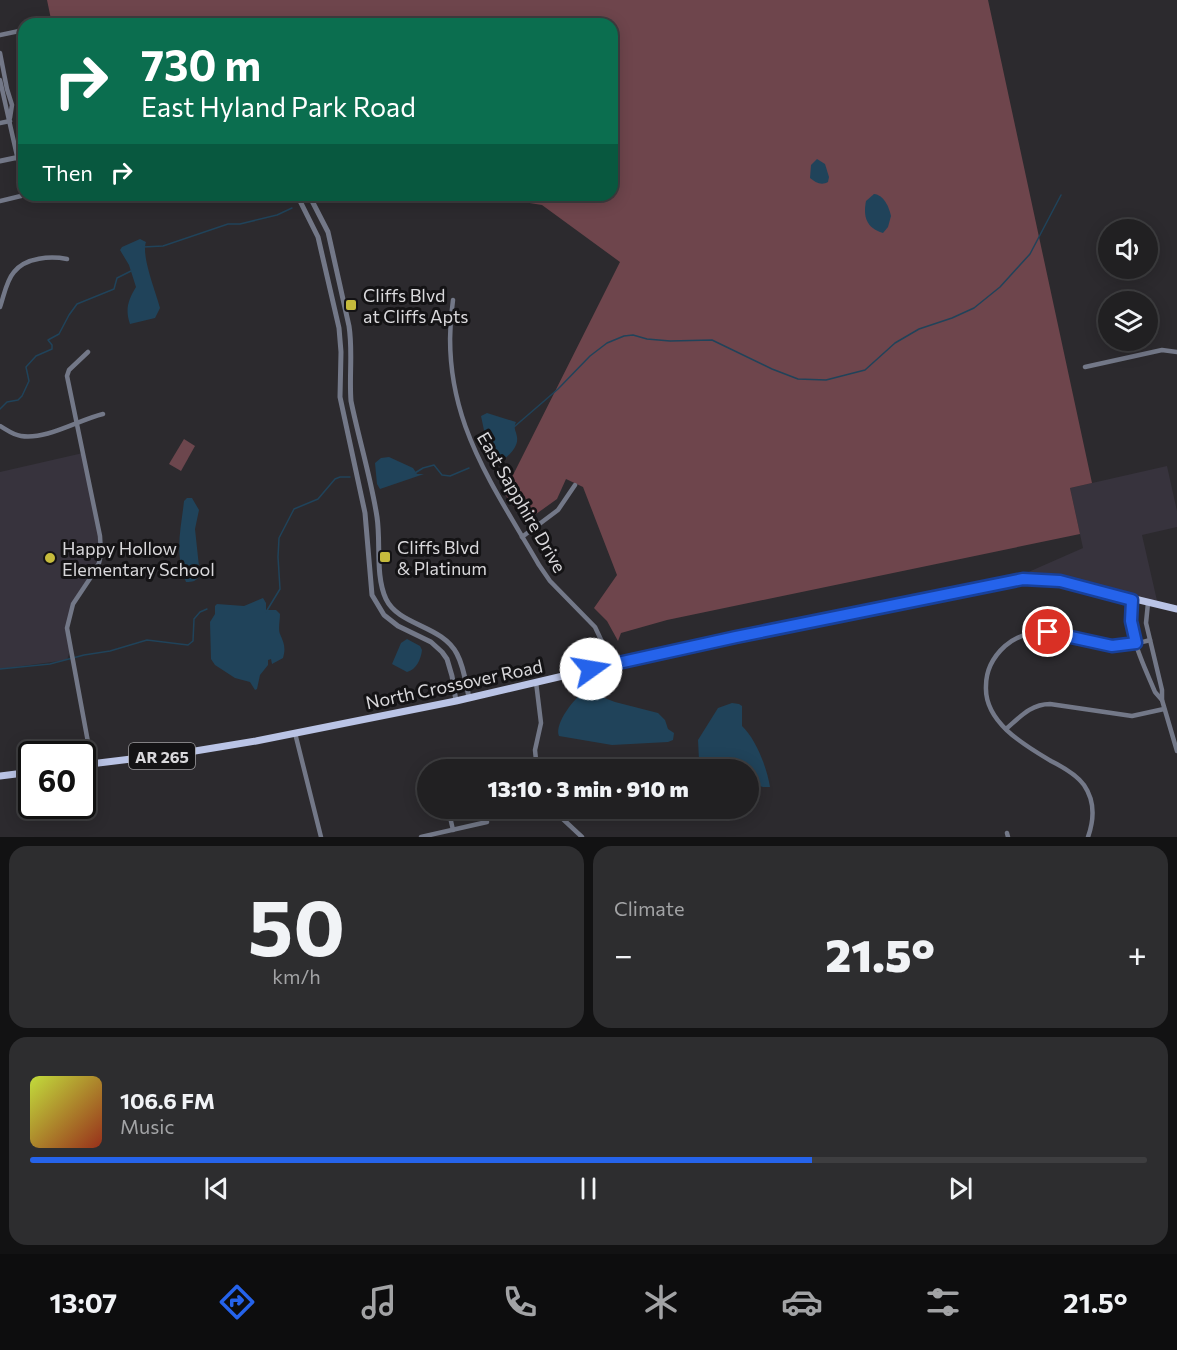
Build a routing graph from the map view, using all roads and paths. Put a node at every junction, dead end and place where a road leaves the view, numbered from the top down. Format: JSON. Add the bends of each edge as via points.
{"nodes":[{"id":1,"x":18,"y":31,"type":"edge"},
{"id":2,"x":0,"y":35,"type":"edge"},
{"id":3,"x":0,"y":52,"type":"edge"},
{"id":4,"x":0,"y":80,"type":"edge"},
{"id":5,"x":10,"y":121,"type":"junction"},
{"id":6,"x":0,"y":123,"type":"edge"},
{"id":7,"x":18,"y":146,"type":"edge"},
{"id":8,"x":18,"y":157,"type":"edge"},
{"id":9,"x":0,"y":161,"type":"edge"},
{"id":10,"x":18,"y":197,"type":"edge"},
{"id":11,"x":0,"y":201,"type":"edge"},
{"id":12,"x":300,"y":201,"type":"edge"},
{"id":13,"x":312,"y":201,"type":"edge"},
{"id":14,"x":68,"y":259,"type":"dead end"},
{"id":15,"x":0,"y":282,"type":"edge"},
{"id":16,"x":7,"y":285,"type":"junction"},
{"id":17,"x":453,"y":300,"type":"dead end"},
{"id":18,"x":0,"y":307,"type":"edge"},
{"id":19,"x":88,"y":352,"type":"dead end"},
{"id":20,"x":1177,"y":352,"type":"edge"},
{"id":21,"x":1085,"y":366,"type":"dead end"},
{"id":22,"x":103,"y":414,"type":"dead end"},
{"id":23,"x":76,"y":423,"type":"junction"},
{"id":24,"x":0,"y":426,"type":"edge"},
{"id":25,"x":575,"y":485,"type":"dead end"},
{"id":26,"x":522,"y":537,"type":"junction"},
{"id":27,"x":1132,"y":600,"type":"junction"},
{"id":28,"x":1148,"y":603,"type":"junction"},
{"id":29,"x":1177,"y":609,"type":"edge"},
{"id":30,"x":1150,"y":640,"type":"junction"},
{"id":31,"x":1136,"y":643,"type":"junction"},
{"id":32,"x":609,"y":665,"type":"junction"},
{"id":33,"x":536,"y":682,"type":"junction"},
{"id":34,"x":469,"y":698,"type":"junction"},
{"id":35,"x":1162,"y":700,"type":"junction"},
{"id":36,"x":456,"y":701,"type":"junction"},
{"id":37,"x":1164,"y":709,"type":"junction"},
{"id":38,"x":1006,"y":729,"type":"junction"},
{"id":39,"x":295,"y":733,"type":"junction"},
{"id":40,"x":88,"y":741,"type":"edge"},
{"id":41,"x":1177,"y":751,"type":"edge"},
{"id":42,"x":536,"y":759,"type":"edge"},
{"id":43,"x":96,"y":763,"type":"edge"},
{"id":44,"x":18,"y":773,"type":"edge"},
{"id":45,"x":0,"y":776,"type":"edge"},
{"id":46,"x":450,"y":819,"type":"edge"},
{"id":47,"x":563,"y":819,"type":"edge"},
{"id":48,"x":487,"y":822,"type":"dead end"},
{"id":49,"x":453,"y":830,"type":"junction"},
{"id":50,"x":321,"y":837,"type":"edge"},
{"id":51,"x":421,"y":837,"type":"edge"},
{"id":52,"x":582,"y":837,"type":"edge"},
{"id":53,"x":1088,"y":837,"type":"edge"}],
"edges":[{"from":1,"to":2,"type":"street"},
{"from":3,"to":5,"type":"street","via":[[12,105]]},
{"from":4,"to":5,"type":"street"},
{"from":5,"to":6,"type":"street"},
{"from":5,"to":7,"type":"street"},
{"from":8,"to":9,"type":"street"},
{"from":10,"to":11,"type":"street"},
{"from":12,"to":36,"type":"street","via":[[318,237],[339,328],[340,397],[365,513],[372,595],[384,615],[442,652],[452,676]]},
{"from":13,"to":34,"type":"street","via":[[328,232],[352,340],[351,401],[377,516],[382,589],[392,607],[442,636],[456,652]]},
{"from":14,"to":16,"type":"street","via":[[53,257],[27,262],[13,273]]},
{"from":15,"to":16,"type":"street"},
{"from":16,"to":18,"type":"street"},
{"from":17,"to":26,"type":"street","name":"East Sapphire Drive","via":[[450,345],[460,412],[478,460]]},
{"from":19,"to":23,"type":"street","via":[[67,376]]},
{"from":20,"to":21,"type":"street","via":[[1162,350]]},
{"from":22,"to":23,"type":"street"},
{"from":23,"to":24,"type":"street","via":[[69,428],[27,436]]},
{"from":23,"to":40,"type":"street","via":[[102,544],[96,570],[77,597],[67,628]]},
{"from":25,"to":26,"type":"street","via":[[558,510]]},
{"from":26,"to":32,"type":"street","name":"East Sapphire Drive","via":[[550,581],[595,627]]},
{"from":27,"to":28,"type":"main road","name":"North Crossover Road","number":"AR 265"},
{"from":27,"to":31,"type":"street"},
{"from":27,"to":32,"type":"main road","name":"North Crossover Road","number":"AR 265","via":[[1060,581],[1023,579]]},
{"from":28,"to":29,"type":"main road","name":"North Crossover Road","number":"AR 265"},
{"from":28,"to":30,"type":"street","via":[[1145,615]]},
{"from":30,"to":31,"type":"street"},
{"from":30,"to":35,"type":"street"},
{"from":31,"to":35,"type":"street","via":[[1155,692]]},
{"from":31,"to":38,"type":"street","via":[[1112,646],[1048,632],[1029,633],[1013,640],[996,656],[988,670],[986,686],[991,710]]},
{"from":32,"to":33,"type":"main road","name":"North Crossover Road","number":"AR 265"},
{"from":33,"to":34,"type":"main road","name":"North Crossover Road","number":"AR 265"},
{"from":33,"to":42,"type":"street","via":[[541,723]]},
{"from":34,"to":36,"type":"main road","name":"North Crossover Road","number":"AR 265"},
{"from":35,"to":37,"type":"street"},
{"from":36,"to":39,"type":"main road","name":"North Crossover Road","number":"AR 265"},
{"from":37,"to":38,"type":"street","via":[[1132,716],[1042,704]]},
{"from":37,"to":41,"type":"street"},
{"from":38,"to":53,"type":"street","via":[[1022,744],[1068,770],[1084,784],[1093,817]]},
{"from":39,"to":43,"type":"main road","name":"North Crossover Road","number":"AR 265","via":[[231,746]]},
{"from":39,"to":50,"type":"street"},
{"from":44,"to":45,"type":"main road"},
{"from":46,"to":49,"type":"street"},
{"from":47,"to":52,"type":"street"},
{"from":48,"to":49,"type":"street"},
{"from":49,"to":51,"type":"street"}]}
